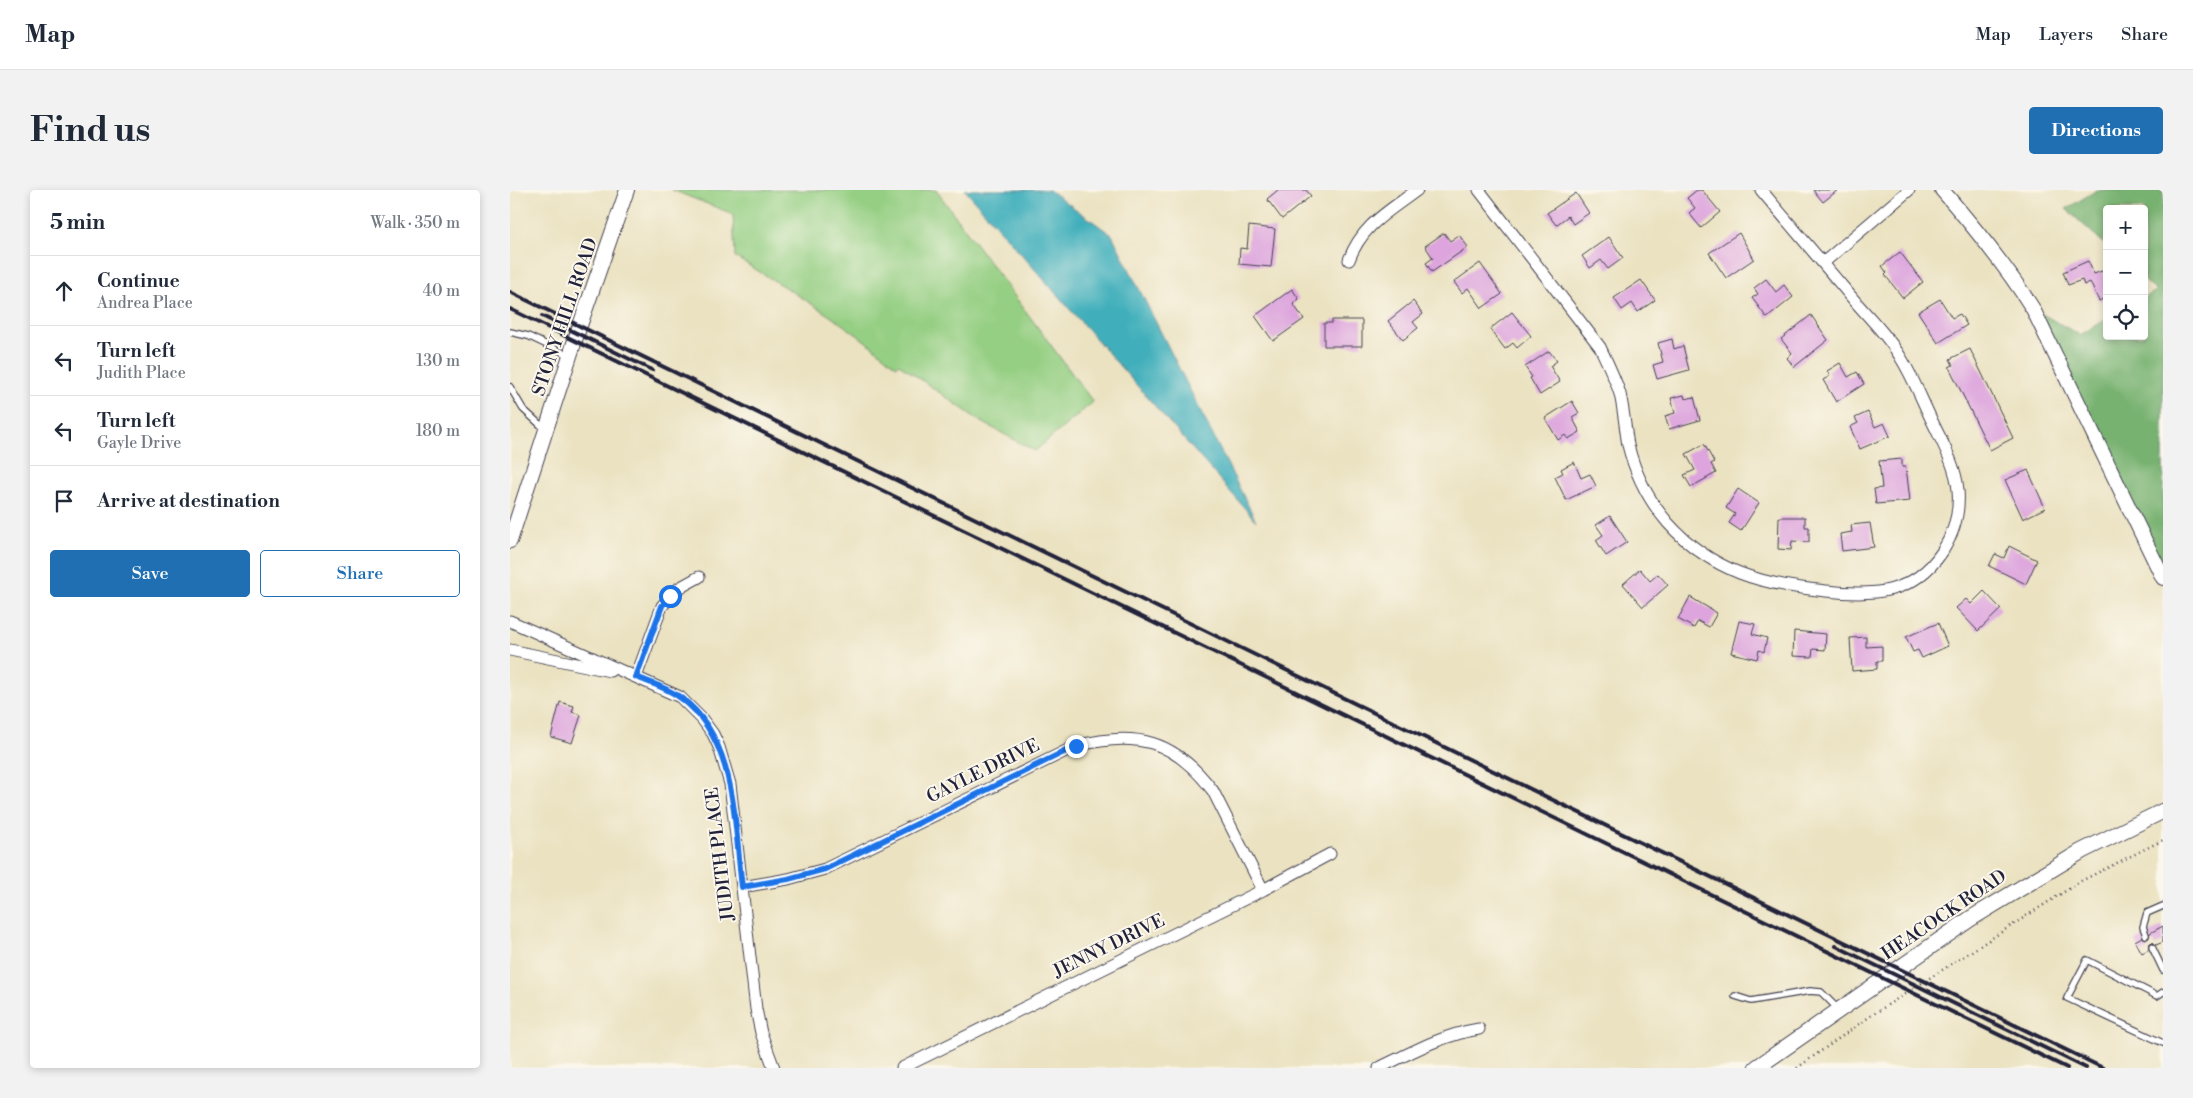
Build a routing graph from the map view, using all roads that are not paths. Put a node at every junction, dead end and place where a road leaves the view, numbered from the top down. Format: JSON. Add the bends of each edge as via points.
{"nodes":[{"id":1,"x":627,"y":190,"type":"edge"},
{"id":2,"x":1417,"y":190,"type":"edge"},
{"id":3,"x":1478,"y":190,"type":"edge"},
{"id":4,"x":1761,"y":190,"type":"edge"},
{"id":5,"x":1909,"y":190,"type":"edge"},
{"id":6,"x":1942,"y":190,"type":"edge"},
{"id":7,"x":1349,"y":260,"type":"dead end"},
{"id":8,"x":1823,"y":263,"type":"junction"},
{"id":9,"x":510,"y":332,"type":"edge"},
{"id":10,"x":570,"y":356,"type":"junction"},
{"id":11,"x":510,"y":387,"type":"edge"},
{"id":12,"x":546,"y":430,"type":"junction"},
{"id":13,"x":510,"y":541,"type":"edge"},
{"id":14,"x":699,"y":577,"type":"dead end"},
{"id":15,"x":2163,"y":578,"type":"edge"},
{"id":16,"x":510,"y":621,"type":"edge"},
{"id":17,"x":510,"y":650,"type":"edge"},
{"id":18,"x":636,"y":677,"type":"junction"},
{"id":19,"x":2163,"y":811,"type":"edge"},
{"id":20,"x":1330,"y":854,"type":"dead end"},
{"id":21,"x":742,"y":887,"type":"junction"},
{"id":22,"x":1263,"y":890,"type":"junction"},
{"id":23,"x":2163,"y":906,"type":"edge"},
{"id":24,"x":2146,"y":935,"type":"dead end"},
{"id":25,"x":2152,"y":947,"type":"dead end"},
{"id":26,"x":2163,"y":970,"type":"edge"},
{"id":27,"x":2163,"y":992,"type":"edge"},
{"id":28,"x":1735,"y":996,"type":"dead end"},
{"id":29,"x":1838,"y":1009,"type":"junction"},
{"id":30,"x":1479,"y":1029,"type":"dead end"},
{"id":31,"x":2163,"y":1043,"type":"edge"},
{"id":32,"x":774,"y":1068,"type":"edge"},
{"id":33,"x":902,"y":1068,"type":"edge"},
{"id":34,"x":1379,"y":1068,"type":"edge"},
{"id":35,"x":1756,"y":1068,"type":"edge"}],
"edges":[{"from":1,"to":10,"type":"street","name":"STONY HILL ROAD"},
{"from":2,"to":7,"type":"street","via":[[1362,233]]},
{"from":3,"to":8,"type":"street","via":[[1600,347],[1620,394],[1629,445],[1643,486],[1659,511],[1680,534],[1717,562],[1763,582],[1785,587],[1877,593],[1911,582],[1936,561],[1954,529],[1958,510],[1956,480],[1950,459],[1901,357]]},
{"from":4,"to":8,"type":"street"},
{"from":5,"to":8,"type":"street"},
{"from":6,"to":15,"type":"street","via":[[2015,280],[2032,309]]},
{"from":9,"to":10,"type":"lane","via":[[528,336]]},
{"from":10,"to":12,"type":"street","name":"STONY HILL ROAD"},
{"from":11,"to":12,"type":"lane","via":[[523,409]]},
{"from":12,"to":13,"type":"street","name":"STONY HILL ROAD"},
{"from":14,"to":18,"type":"street","via":[[679,588],[662,606]]},
{"from":16,"to":18,"type":"street","name":"JUDITH PLACE"},
{"from":17,"to":18,"type":"street","name":"JUDITH PLACE"},
{"from":18,"to":21,"type":"street","name":"JUDITH PLACE","via":[[680,696],[702,719],[720,747],[730,784]]},
{"from":19,"to":29,"type":"main road","name":"HEACOCK ROAD","via":[[2035,878]]},
{"from":20,"to":22,"type":"street","name":"JENNY DRIVE"},
{"from":21,"to":22,"type":"street","name":"GAYLE DRIVE","via":[[825,869],[1053,756],[1076,746],[1117,738],[1152,743],[1176,754],[1193,767],[1213,791]]},
{"from":21,"to":32,"type":"street","name":"JUDITH PLACE","via":[[756,1009]]},
{"from":22,"to":33,"type":"street","name":"JENNY DRIVE"},
{"from":23,"to":24,"type":"lane","via":[[2147,913],[2143,927]]},
{"from":25,"to":26,"type":"lane"},
{"from":27,"to":31,"type":"lane","via":[[2157,996],[2087,960],[2067,998]]},
{"from":28,"to":29,"type":"lane","via":[[1751,1001],[1821,992]]},
{"from":29,"to":35,"type":"main road","name":"HEACOCK ROAD"},
{"from":30,"to":34,"type":"street","via":[[1434,1040]]}]}
